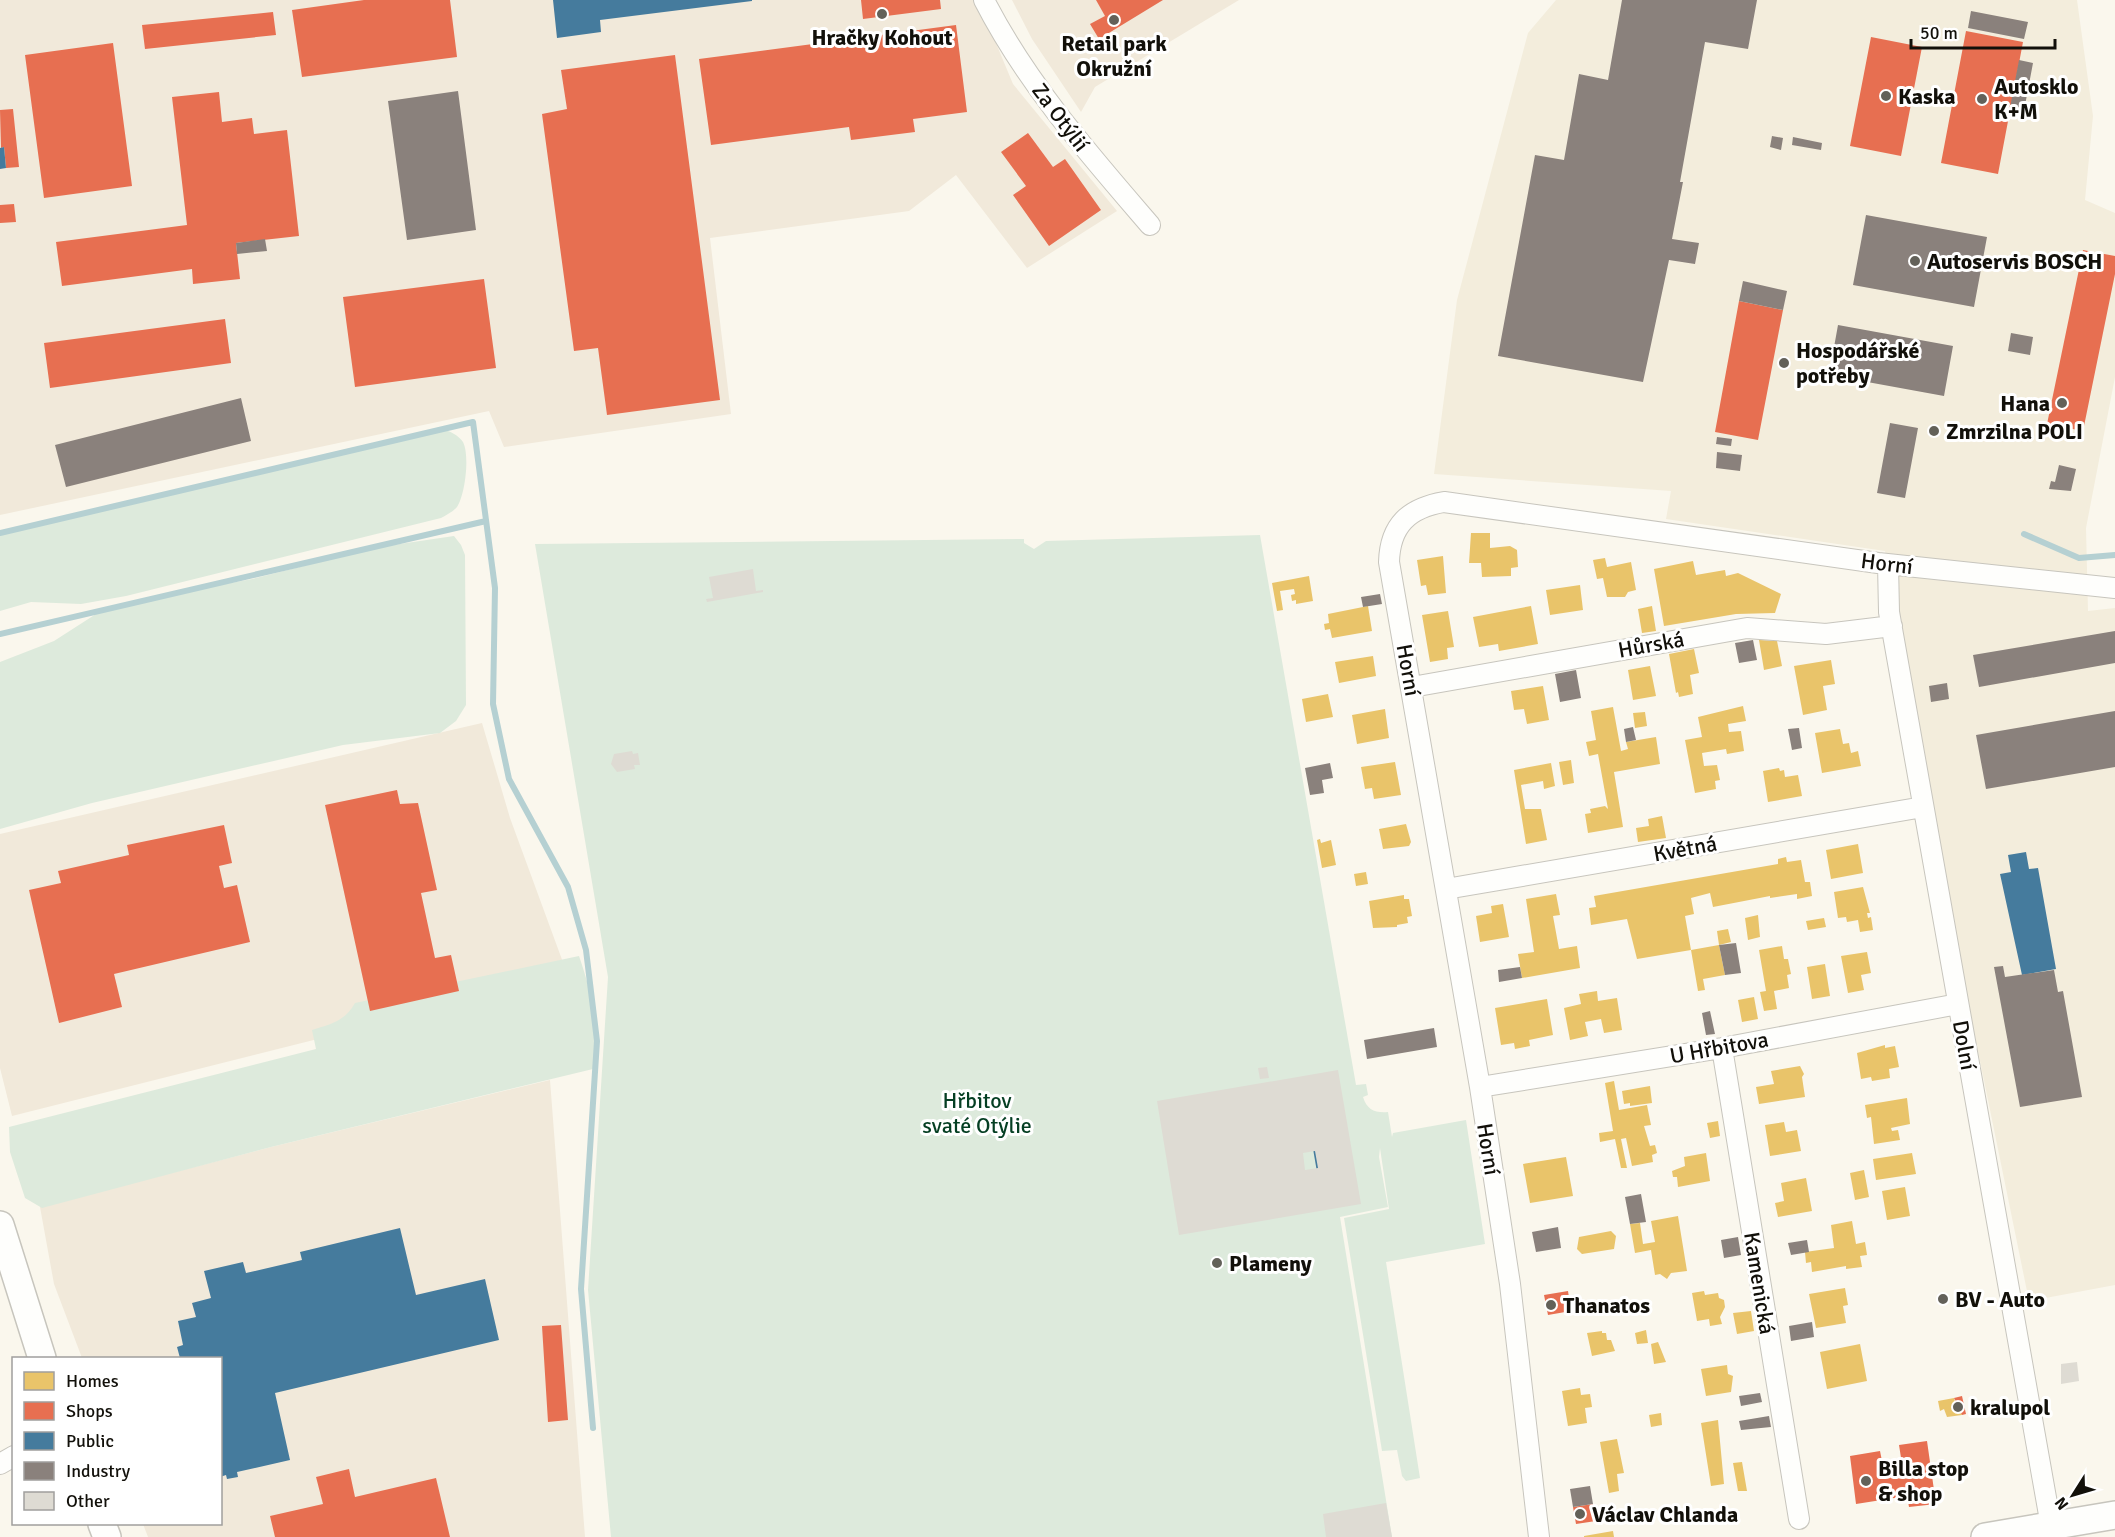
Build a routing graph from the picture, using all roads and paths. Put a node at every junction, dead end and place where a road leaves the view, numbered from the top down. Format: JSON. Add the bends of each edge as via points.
{"nodes":[{"id":1,"x":984,"y":0,"type":"edge"},
{"id":2,"x":1150,"y":225,"type":"dead end"},
{"id":3,"x":1888,"y":564,"type":"junction"},
{"id":4,"x":2115,"y":588,"type":"edge"},
{"id":5,"x":1892,"y":626,"type":"junction"},
{"id":6,"x":1412,"y":687,"type":"junction"},
{"id":7,"x":1923,"y":807,"type":"junction"},
{"id":8,"x":1446,"y":889,"type":"junction"},
{"id":9,"x":1958,"y":1004,"type":"junction"},
{"id":10,"x":1722,"y":1048,"type":"junction"},
{"id":11,"x":1480,"y":1087,"type":"junction"},
{"id":12,"x":0,"y":1225,"type":"edge"},
{"id":13,"x":41,"y":1357,"type":"edge"},
{"id":14,"x":2115,"y":1515,"type":"edge"},
{"id":15,"x":1799,"y":1519,"type":"dead end"},
{"id":16,"x":2051,"y":1526,"type":"junction"},
{"id":17,"x":1539,"y":1537,"type":"edge"},
{"id":18,"x":1985,"y":1537,"type":"edge"}],
"edges":[{"from":1,"to":2,"type":"street","name":"Za Otýlií","via":[[1003,36],[1071,134]]},
{"from":3,"to":4,"type":"street","name":"Horní"},
{"from":3,"to":5,"type":"street","name":"Dolní"},
{"from":3,"to":6,"type":"street","name":"Horní","via":[[1444,502],[1426,505],[1402,522],[1390,544],[1389,562]]},
{"from":5,"to":6,"type":"street","name":"Hůrská","via":[[1826,634],[1747,627]]},
{"from":5,"to":7,"type":"street","name":"Dolní"},
{"from":6,"to":8,"type":"street","name":"Horní"},
{"from":7,"to":8,"type":"street","name":"Květná"},
{"from":7,"to":9,"type":"street","name":"Dolní"},
{"from":8,"to":11,"type":"street","name":"Horní"},
{"from":9,"to":10,"type":"street","name":"U Hřbitova"},
{"from":9,"to":16,"type":"street","name":"Dolní"},
{"from":10,"to":11,"type":"street","name":"U Hřbitova"},
{"from":10,"to":15,"type":"street","name":"Kamenická"},
{"from":11,"to":17,"type":"street","name":"Horní","via":[[1510,1284]]},
{"from":12,"to":13,"type":"main road"},
{"from":14,"to":16,"type":"main road"},
{"from":16,"to":18,"type":"main road"}]}
